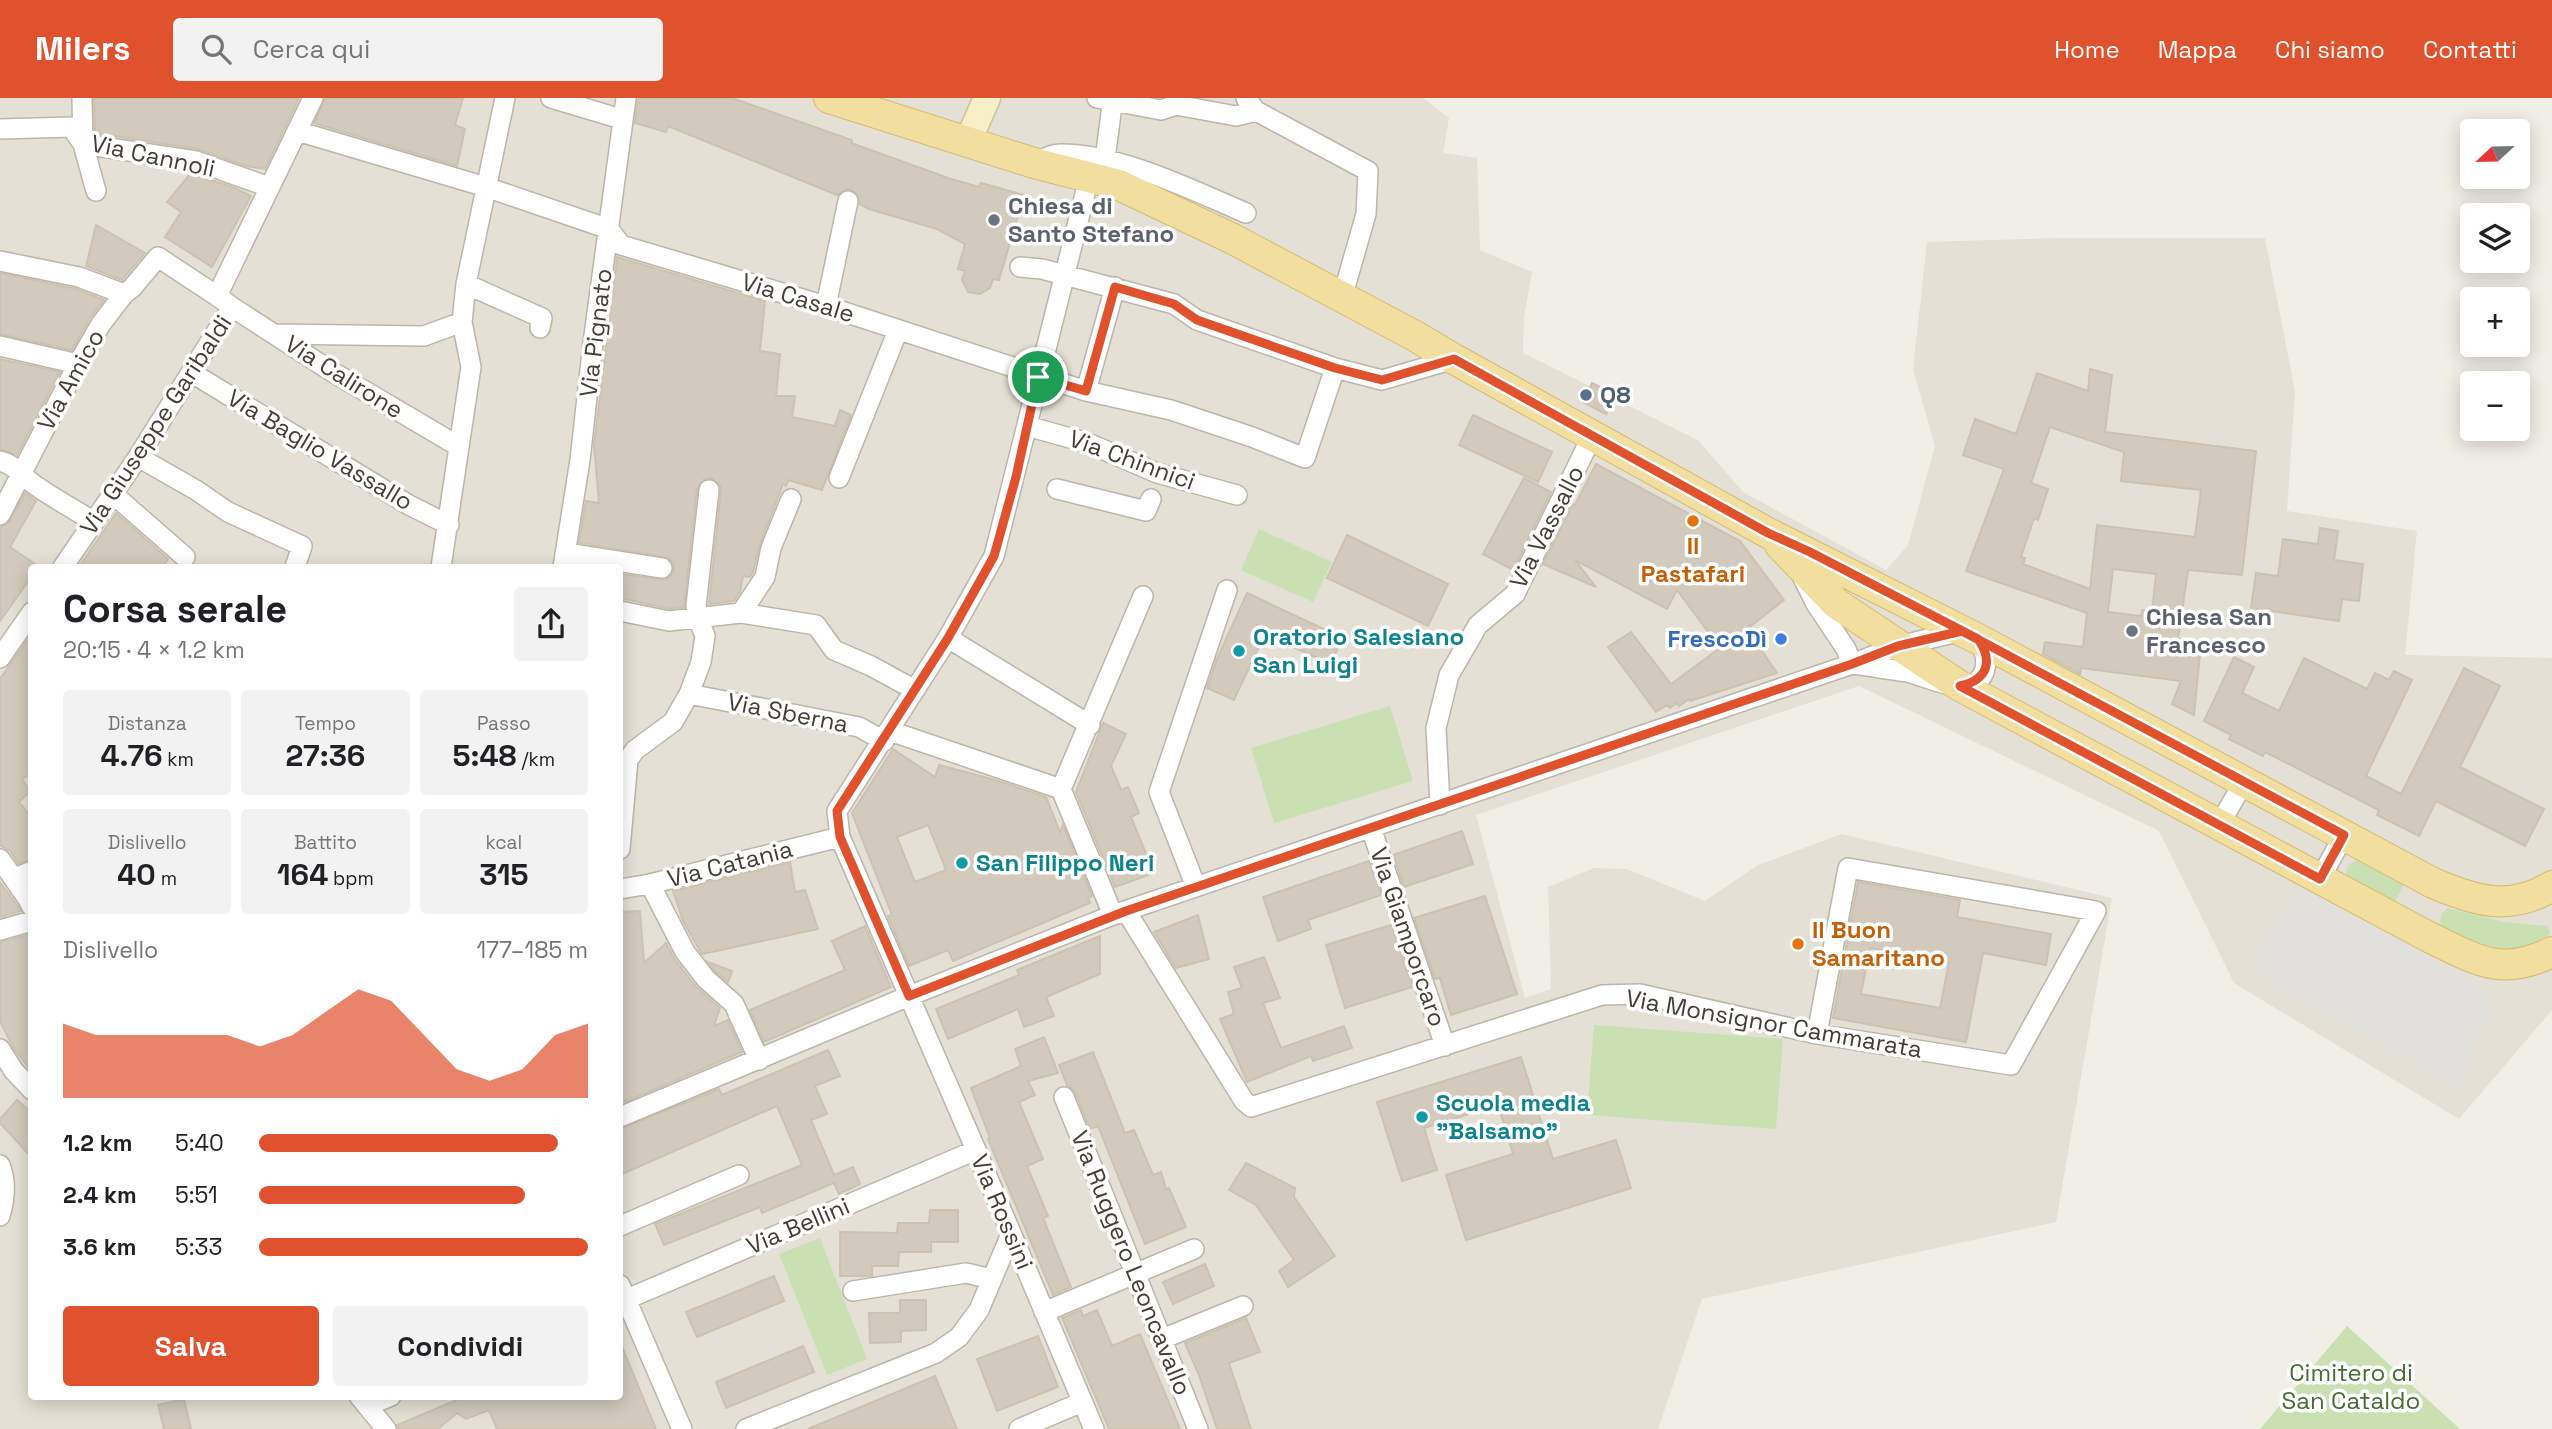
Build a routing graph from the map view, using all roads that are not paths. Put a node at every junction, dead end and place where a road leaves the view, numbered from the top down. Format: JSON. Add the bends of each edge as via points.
{"nodes":[{"id":1,"x":82,"y":98,"type":"edge"},
{"id":2,"x":313,"y":98,"type":"edge"},
{"id":3,"x":505,"y":98,"type":"edge"},
{"id":4,"x":551,"y":98,"type":"edge"},
{"id":5,"x":626,"y":98,"type":"edge"},
{"id":6,"x":829,"y":98,"type":"edge"},
{"id":7,"x":986,"y":98,"type":"edge"},
{"id":8,"x":1107,"y":99,"type":"edge"},
{"id":9,"x":859,"y":102,"type":"edge"},
{"id":10,"x":1251,"y":104,"type":"edge"},
{"id":11,"x":621,"y":119,"type":"junction"},
{"id":12,"x":0,"y":129,"type":"edge"},
{"id":13,"x":296,"y":131,"type":"junction"},
{"id":14,"x":968,"y":141,"type":"junction"},
{"id":15,"x":83,"y":144,"type":"junction"},
{"id":16,"x":1097,"y":168,"type":"junction"},
{"id":17,"x":269,"y":187,"type":"junction"},
{"id":18,"x":486,"y":187,"type":"junction"},
{"id":19,"x":96,"y":191,"type":"dead end"},
{"id":20,"x":848,"y":201,"type":"dead end"},
{"id":21,"x":1246,"y":212,"type":"dead end"},
{"id":22,"x":609,"y":229,"type":"junction"},
{"id":23,"x":158,"y":257,"type":"joint"},
{"id":24,"x":0,"y":261,"type":"edge"},
{"id":25,"x":1020,"y":267,"type":"dead end"},
{"id":26,"x":1064,"y":275,"type":"junction"},
{"id":27,"x":466,"y":284,"type":"junction"},
{"id":28,"x":1115,"y":287,"type":"junction"},
{"id":29,"x":124,"y":294,"type":"junction"},
{"id":30,"x":1342,"y":298,"type":"junction"},
{"id":31,"x":224,"y":302,"type":"junction"},
{"id":32,"x":826,"y":306,"type":"junction"},
{"id":33,"x":462,"y":322,"type":"junction"},
{"id":34,"x":540,"y":328,"type":"dead end"},
{"id":35,"x":898,"y":330,"type":"junction"},
{"id":36,"x":274,"y":334,"type":"junction"},
{"id":37,"x":0,"y":346,"type":"edge"},
{"id":38,"x":1454,"y":359,"type":"junction"},
{"id":39,"x":78,"y":364,"type":"junction"},
{"id":40,"x":1335,"y":368,"type":"junction"},
{"id":41,"x":192,"y":373,"type":"junction"},
{"id":42,"x":1038,"y":377,"type":"junction"},
{"id":43,"x":1086,"y":391,"type":"junction"},
{"id":44,"x":1027,"y":426,"type":"junction"},
{"id":45,"x":1592,"y":436,"type":"junction"},
{"id":46,"x":458,"y":446,"type":"junction"},
{"id":47,"x":138,"y":457,"type":"junction"},
{"id":48,"x":0,"y":461,"type":"edge"},
{"id":49,"x":22,"y":472,"type":"junction"},
{"id":50,"x":839,"y":478,"type":"dead end"},
{"id":51,"x":1057,"y":489,"type":"dead end"},
{"id":52,"x":709,"y":490,"type":"dead end"},
{"id":53,"x":113,"y":494,"type":"junction"},
{"id":54,"x":1237,"y":495,"type":"dead end"},
{"id":55,"x":792,"y":499,"type":"dead end"},
{"id":56,"x":1151,"y":499,"type":"dead end"},
{"id":57,"x":0,"y":515,"type":"edge"},
{"id":58,"x":94,"y":522,"type":"junction"},
{"id":59,"x":449,"y":524,"type":"junction"},
{"id":60,"x":1768,"y":533,"type":"junction"},
{"id":61,"x":185,"y":557,"type":"dead end"},
{"id":62,"x":564,"y":560,"type":"edge"},
{"id":63,"x":1795,"y":562,"type":"junction"},
{"id":64,"x":65,"y":564,"type":"edge"},
{"id":65,"x":296,"y":564,"type":"edge"},
{"id":66,"x":442,"y":564,"type":"edge"},
{"id":67,"x":613,"y":564,"type":"edge"},
{"id":68,"x":623,"y":565,"type":"edge"},
{"id":69,"x":662,"y":568,"type":"dead end"},
{"id":70,"x":1227,"y":590,"type":"dead end"},
{"id":71,"x":1143,"y":596,"type":"dead end"},
{"id":72,"x":623,"y":612,"type":"edge"},
{"id":73,"x":741,"y":613,"type":"junction"},
{"id":74,"x":28,"y":618,"type":"edge"},
{"id":75,"x":702,"y":627,"type":"junction"},
{"id":76,"x":1970,"y":635,"type":"junction"},
{"id":77,"x":948,"y":638,"type":"junction"},
{"id":78,"x":1898,"y":646,"type":"junction"},
{"id":79,"x":0,"y":658,"type":"edge"},
{"id":80,"x":1852,"y":664,"type":"junction"},
{"id":81,"x":1960,"y":686,"type":"junction"},
{"id":82,"x":915,"y":690,"type":"junction"},
{"id":83,"x":689,"y":694,"type":"junction"},
{"id":84,"x":1090,"y":725,"type":"junction"},
{"id":85,"x":887,"y":736,"type":"junction"},
{"id":86,"x":627,"y":749,"type":"edge"},
{"id":87,"x":2244,"y":782,"type":"junction"},
{"id":88,"x":1061,"y":789,"type":"junction"},
{"id":89,"x":623,"y":799,"type":"edge"},
{"id":90,"x":1440,"y":805,"type":"junction"},
{"id":91,"x":2219,"y":825,"type":"junction"},
{"id":92,"x":1371,"y":828,"type":"junction"},
{"id":93,"x":2344,"y":835,"type":"junction"},
{"id":94,"x":840,"y":837,"type":"junction"},
{"id":95,"x":0,"y":859,"type":"edge"},
{"id":96,"x":23,"y":874,"type":"edge"},
{"id":97,"x":2320,"y":879,"type":"junction"},
{"id":98,"x":650,"y":884,"type":"junction"},
{"id":99,"x":2552,"y":886,"type":"edge"},
{"id":100,"x":1196,"y":887,"type":"junction"},
{"id":101,"x":623,"y":888,"type":"edge"},
{"id":102,"x":28,"y":892,"type":"edge"},
{"id":103,"x":1119,"y":913,"type":"junction"},
{"id":104,"x":28,"y":922,"type":"edge"},
{"id":105,"x":0,"y":930,"type":"edge"},
{"id":106,"x":2552,"y":952,"type":"edge"},
{"id":107,"x":909,"y":996,"type":"junction"},
{"id":108,"x":1817,"y":1034,"type":"junction"},
{"id":109,"x":1445,"y":1046,"type":"junction"},
{"id":110,"x":0,"y":1049,"type":"edge"},
{"id":111,"x":759,"y":1060,"type":"junction"},
{"id":112,"x":21,"y":1082,"type":"edge"},
{"id":113,"x":1064,"y":1097,"type":"dead end"},
{"id":114,"x":623,"y":1116,"type":"edge"},
{"id":115,"x":976,"y":1150,"type":"junction"},
{"id":116,"x":0,"y":1166,"type":"edge"},
{"id":117,"x":739,"y":1175,"type":"dead end"},
{"id":118,"x":0,"y":1216,"type":"edge"},
{"id":119,"x":623,"y":1225,"type":"edge"},
{"id":120,"x":1011,"y":1234,"type":"junction"},
{"id":121,"x":1194,"y":1249,"type":"dead end"},
{"id":122,"x":1136,"y":1274,"type":"junction"},
{"id":123,"x":992,"y":1279,"type":"junction"},
{"id":124,"x":853,"y":1291,"type":"dead end"},
{"id":125,"x":623,"y":1295,"type":"edge"},
{"id":126,"x":623,"y":1297,"type":"edge"},
{"id":127,"x":1243,"y":1306,"type":"dead end"},
{"id":128,"x":1044,"y":1312,"type":"junction"},
{"id":129,"x":1162,"y":1339,"type":"junction"},
{"id":130,"x":363,"y":1401,"type":"edge"},
{"id":131,"x":1082,"y":1402,"type":"junction"},
{"id":132,"x":386,"y":1429,"type":"edge"},
{"id":133,"x":682,"y":1429,"type":"edge"},
{"id":134,"x":746,"y":1429,"type":"edge"},
{"id":135,"x":1019,"y":1429,"type":"edge"},
{"id":136,"x":1094,"y":1429,"type":"edge"},
{"id":137,"x":1198,"y":1429,"type":"edge"}],
"edges":[{"from":1,"to":15,"type":"street"},
{"from":2,"to":13,"type":"street","name":"Via Giuseppe Garibaldi"},
{"from":3,"to":18,"type":"street"},
{"from":4,"to":11,"type":"street"},
{"from":5,"to":11,"type":"street","name":"Via Pignato"},
{"from":6,"to":9,"type":"main road"},
{"from":7,"to":14,"type":"main road"},
{"from":8,"to":10,"type":"street","via":[[1161,110],[1176,105],[1236,116]]},
{"from":8,"to":16,"type":"street"},
{"from":9,"to":14,"type":"main road"},
{"from":10,"to":30,"type":"street","via":[[1368,171],[1366,214]]},
{"from":11,"to":22,"type":"street","name":"Via Pignato"},
{"from":12,"to":15,"type":"street","name":"Via Cannoli","via":[[71,127]]},
{"from":13,"to":17,"type":"street","name":"Via Giuseppe Garibaldi"},
{"from":13,"to":18,"type":"street","name":"Via Casale"},
{"from":14,"to":16,"type":"main road","via":[[1034,163]]},
{"from":15,"to":17,"type":"street","name":"Via Cannoli","via":[[196,161]]},
{"from":15,"to":19,"type":"street"},
{"from":16,"to":21,"type":"street","via":[[1176,184]]},
{"from":16,"to":26,"type":"street"},
{"from":16,"to":30,"type":"main road","via":[[1119,185]]},
{"from":17,"to":31,"type":"street","name":"Via Giuseppe Garibaldi"},
{"from":18,"to":22,"type":"street","name":"Via Casale"},
{"from":18,"to":27,"type":"street"},
{"from":20,"to":32,"type":"street"},
{"from":22,"to":32,"type":"street","name":"Via Casale","via":[[621,244]]},
{"from":22,"to":62,"type":"street","name":"Via Pignato"},
{"from":23,"to":29,"type":"street","name":"Via Amico"},
{"from":23,"to":31,"type":"street","name":"Via Calirone"},
{"from":24,"to":29,"type":"street","via":[[79,278]]},
{"from":25,"to":26,"type":"street"},
{"from":26,"to":28,"type":"street"},
{"from":26,"to":42,"type":"street"},
{"from":27,"to":33,"type":"street"},
{"from":27,"to":34,"type":"street","via":[[542,318]]},
{"from":28,"to":40,"type":"street","via":[[1174,304],[1197,320]]},
{"from":28,"to":43,"type":"street"},
{"from":29,"to":39,"type":"street","name":"Via Amico"},
{"from":30,"to":38,"type":"main road"},
{"from":31,"to":36,"type":"street","name":"Via Calirone"},
{"from":31,"to":41,"type":"street","name":"Via Giuseppe Garibaldi"},
{"from":32,"to":35,"type":"street","name":"Via Casale"},
{"from":33,"to":36,"type":"street","via":[[424,336]]},
{"from":33,"to":46,"type":"street","via":[[471,367]]},
{"from":35,"to":42,"type":"street","name":"Via Casale"},
{"from":35,"to":50,"type":"street"},
{"from":36,"to":46,"type":"street","name":"Via Calirone"},
{"from":37,"to":39,"type":"street"},
{"from":38,"to":40,"type":"street","via":[[1382,380]]},
{"from":38,"to":45,"type":"main road"},
{"from":39,"to":49,"type":"street","name":"Via Amico"},
{"from":40,"to":43,"type":"street","name":"Via Casale","via":[[1305,458],[1171,410]]},
{"from":41,"to":47,"type":"street","name":"Via Giuseppe Garibaldi"},
{"from":41,"to":59,"type":"street","name":"Via Baglio Vassallo","via":[[408,505]]},
{"from":42,"to":43,"type":"street","name":"Via Casale"},
{"from":42,"to":44,"type":"street"},
{"from":44,"to":54,"type":"street","name":"Via Chinnici","via":[[1088,443],[1157,473]]},
{"from":44,"to":77,"type":"street","via":[[994,556]]},
{"from":45,"to":60,"type":"main road"},
{"from":45,"to":90,"type":"street","name":"Via Vassallo","via":[[1515,594],[1478,625],[1448,675],[1436,728]]},
{"from":46,"to":59,"type":"street"},
{"from":47,"to":53,"type":"street","name":"Via Giuseppe Garibaldi"},
{"from":47,"to":65,"type":"street","via":[[228,512],[302,546]]},
{"from":48,"to":49,"type":"street"},
{"from":49,"to":57,"type":"street","name":"Via Amico"},
{"from":49,"to":58,"type":"street","via":[[30,482]]},
{"from":51,"to":56,"type":"street","via":[[1146,511]]},
{"from":52,"to":75,"type":"street","via":[[696,606]]},
{"from":53,"to":58,"type":"street","name":"Via Giuseppe Garibaldi"},
{"from":53,"to":61,"type":"street"},
{"from":55,"to":73,"type":"street","via":[[771,548],[765,577]]},
{"from":58,"to":64,"type":"street","name":"Via Giuseppe Garibaldi"},
{"from":59,"to":66,"type":"street"},
{"from":60,"to":63,"type":"main road"},
{"from":60,"to":76,"type":"main road"},
{"from":62,"to":67,"type":"street"},
{"from":63,"to":78,"type":"main road","via":[[1837,604]]},
{"from":63,"to":80,"type":"street"},
{"from":68,"to":69,"type":"street"},
{"from":70,"to":100,"type":"street","via":[[1159,792]]},
{"from":71,"to":84,"type":"street"},
{"from":72,"to":75,"type":"street"},
{"from":73,"to":75,"type":"street"},
{"from":73,"to":82,"type":"street","via":[[816,625],[834,650]]},
{"from":74,"to":79,"type":"street"},
{"from":75,"to":83,"type":"street","via":[[701,662]]},
{"from":76,"to":78,"type":"street"},
{"from":76,"to":81,"type":"street","via":[[1985,649],[1987,663],[1973,683]]},
{"from":76,"to":87,"type":"main road"},
{"from":77,"to":82,"type":"street"},
{"from":77,"to":84,"type":"street"},
{"from":78,"to":80,"type":"street"},
{"from":78,"to":81,"type":"main road"},
{"from":80,"to":81,"type":"street"},
{"from":80,"to":90,"type":"street"},
{"from":81,"to":91,"type":"main road"},
{"from":82,"to":85,"type":"street"},
{"from":83,"to":85,"type":"street","name":"Via Sberna"},
{"from":83,"to":86,"type":"street","via":[[673,722]]},
{"from":84,"to":88,"type":"street"},
{"from":85,"to":88,"type":"street","name":"Via Sberna"},
{"from":85,"to":94,"type":"street","via":[[837,811]]},
{"from":86,"to":89,"type":"street"},
{"from":87,"to":91,"type":"street"},
{"from":87,"to":93,"type":"main road"},
{"from":88,"to":103,"type":"street"},
{"from":90,"to":92,"type":"street"},
{"from":91,"to":97,"type":"main road"},
{"from":92,"to":100,"type":"street"},
{"from":92,"to":109,"type":"street","name":"Via Giamporcaro"},
{"from":93,"to":97,"type":"street"},
{"from":93,"to":99,"type":"main road","via":[[2464,896],[2511,902]]},
{"from":94,"to":98,"type":"street","name":"Via Catania"},
{"from":94,"to":107,"type":"street","name":"Via Rossini"},
{"from":95,"to":96,"type":"street"},
{"from":96,"to":102,"type":"street"},
{"from":97,"to":106,"type":"main road","via":[[2489,963],[2509,966]]},
{"from":98,"to":101,"type":"street","name":"Via Catania"},
{"from":98,"to":111,"type":"street","via":[[685,952],[734,1004]]},
{"from":100,"to":103,"type":"street"},
{"from":103,"to":107,"type":"street"},
{"from":103,"to":109,"type":"street","name":"Via Monsignor Cammarata","via":[[1251,1107]]},
{"from":104,"to":105,"type":"street"},
{"from":107,"to":111,"type":"street"},
{"from":107,"to":115,"type":"street","name":"Via Rossini"},
{"from":108,"to":108,"type":"street","name":"Via Monsignor Cammarata","via":[[1848,868],[2096,911],[2011,1065]]},
{"from":108,"to":109,"type":"street","name":"Via Monsignor Cammarata","via":[[1640,994],[1602,995]]},
{"from":110,"to":112,"type":"street"},
{"from":111,"to":114,"type":"street"},
{"from":113,"to":122,"type":"street","name":"Via Ruggero Leoncavallo"},
{"from":115,"to":120,"type":"street","name":"Via Rossini"},
{"from":115,"to":125,"type":"street","name":"Via Bellini"},
{"from":116,"to":118,"type":"street","via":[[4,1201]]},
{"from":117,"to":119,"type":"street"},
{"from":120,"to":123,"type":"street"},
{"from":120,"to":128,"type":"street","name":"Via Rossini"},
{"from":121,"to":122,"type":"street"},
{"from":122,"to":128,"type":"street"},
{"from":122,"to":129,"type":"street","name":"Via Ruggero Leoncavallo"},
{"from":123,"to":124,"type":"street","via":[[966,1273]]},
{"from":123,"to":134,"type":"street","via":[[979,1310],[959,1337],[936,1353]]},
{"from":126,"to":133,"type":"street"},
{"from":127,"to":129,"type":"street"},
{"from":128,"to":131,"type":"street","name":"Via Rossini"},
{"from":129,"to":137,"type":"street","name":"Via Ruggero Leoncavallo"},
{"from":130,"to":132,"type":"street"},
{"from":131,"to":135,"type":"street"},
{"from":131,"to":136,"type":"street","name":"Via Rossini"}]}
